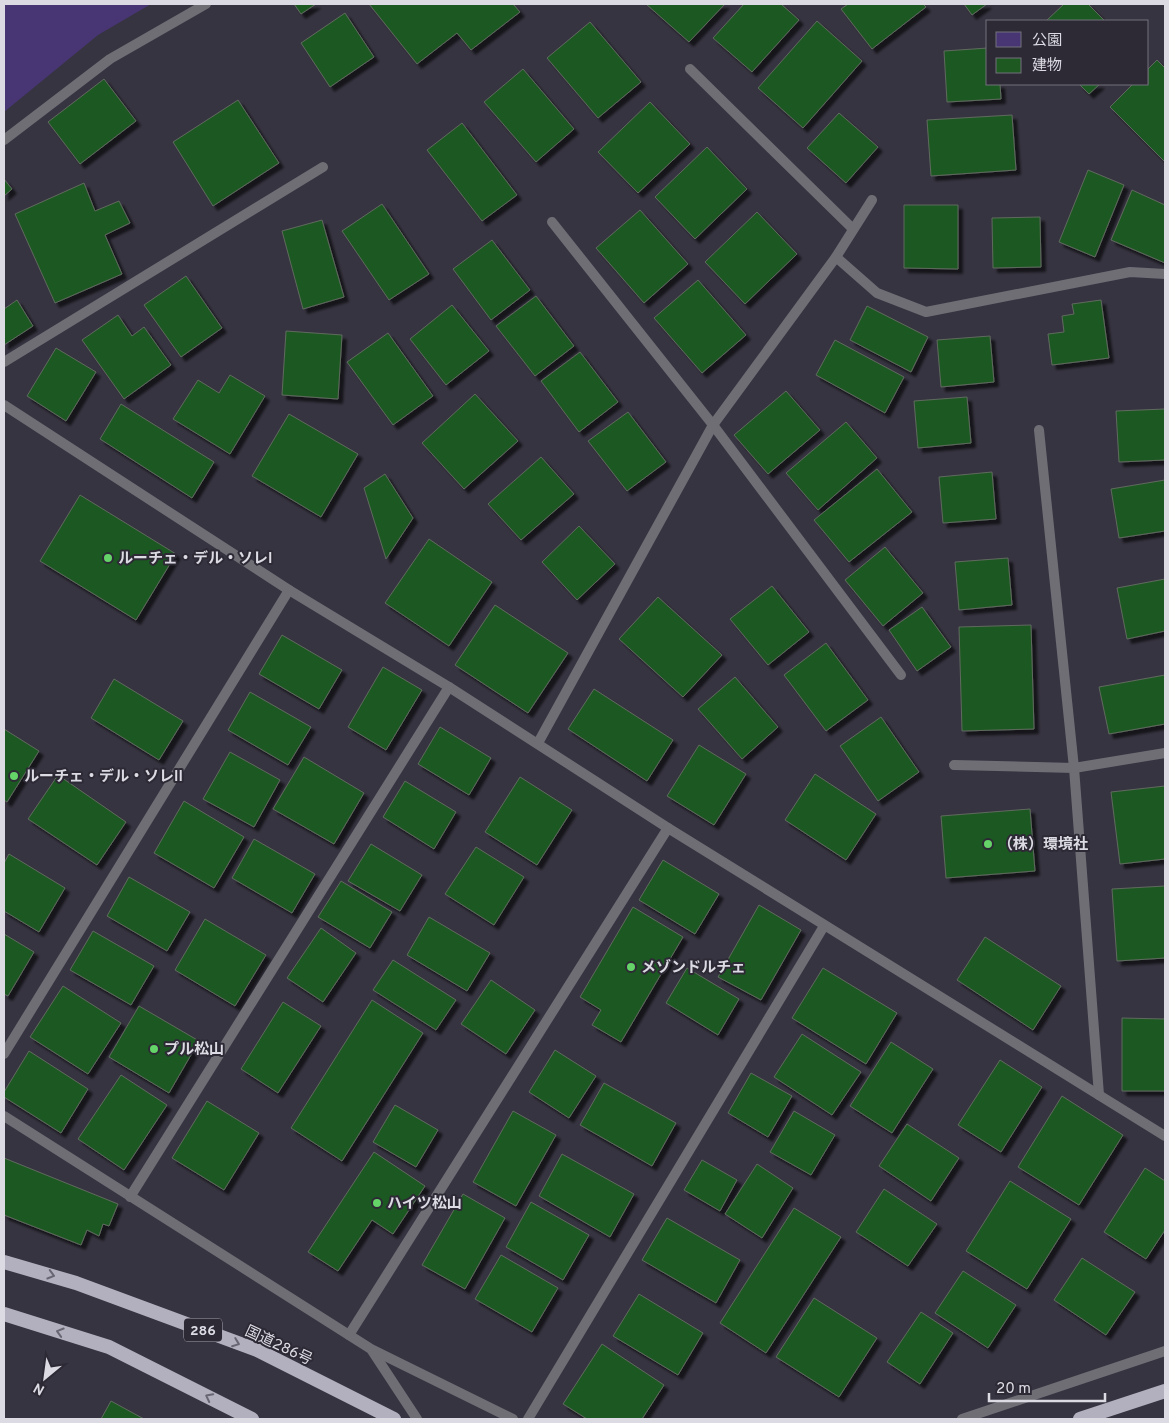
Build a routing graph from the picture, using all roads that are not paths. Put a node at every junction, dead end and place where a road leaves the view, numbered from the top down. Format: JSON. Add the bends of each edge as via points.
{"nodes":[{"id":1,"x":206,"y":4,"type":"edge"},
{"id":2,"x":690,"y":69,"type":"dead end"},
{"id":3,"x":4,"y":140,"type":"edge"},
{"id":4,"x":323,"y":166,"type":"dead end"},
{"id":5,"x":872,"y":200,"type":"dead end"},
{"id":6,"x":552,"y":222,"type":"dead end"},
{"id":7,"x":853,"y":230,"type":"junction"},
{"id":8,"x":836,"y":257,"type":"junction"},
{"id":9,"x":1165,"y":274,"type":"edge"},
{"id":10,"x":4,"y":362,"type":"edge"},
{"id":11,"x":4,"y":405,"type":"edge"},
{"id":12,"x":714,"y":425,"type":"junction"},
{"id":13,"x":1039,"y":430,"type":"dead end"},
{"id":14,"x":289,"y":590,"type":"junction"},
{"id":15,"x":901,"y":675,"type":"dead end"},
{"id":16,"x":450,"y":687,"type":"junction"},
{"id":17,"x":538,"y":743,"type":"junction"},
{"id":18,"x":1165,"y":752,"type":"edge"},
{"id":19,"x":954,"y":766,"type":"dead end"},
{"id":20,"x":1074,"y":768,"type":"junction"},
{"id":21,"x":668,"y":828,"type":"junction"},
{"id":22,"x":824,"y":926,"type":"junction"},
{"id":23,"x":4,"y":1054,"type":"edge"},
{"id":24,"x":1099,"y":1095,"type":"junction"},
{"id":25,"x":4,"y":1116,"type":"edge"},
{"id":26,"x":1165,"y":1136,"type":"edge"},
{"id":27,"x":130,"y":1197,"type":"junction"},
{"id":28,"x":4,"y":1262,"type":"edge"},
{"id":29,"x":4,"y":1314,"type":"edge"},
{"id":30,"x":349,"y":1335,"type":"junction"},
{"id":31,"x":371,"y":1349,"type":"junction"},
{"id":32,"x":1165,"y":1351,"type":"edge"},
{"id":33,"x":1165,"y":1391,"type":"edge"},
{"id":34,"x":252,"y":1419,"type":"edge"},
{"id":35,"x":394,"y":1419,"type":"edge"},
{"id":36,"x":417,"y":1419,"type":"edge"},
{"id":37,"x":514,"y":1419,"type":"edge"},
{"id":38,"x":528,"y":1419,"type":"edge"},
{"id":39,"x":962,"y":1419,"type":"edge"},
{"id":40,"x":1080,"y":1419,"type":"edge"}],
"edges":[{"from":1,"to":3,"type":"lane","via":[[110,59]]},
{"from":2,"to":7,"type":"lane"},
{"from":4,"to":10,"type":"lane"},
{"from":5,"to":7,"type":"lane"},
{"from":6,"to":12,"type":"lane"},
{"from":7,"to":8,"type":"lane"},
{"from":8,"to":9,"type":"lane","via":[[877,292],[926,312],[1130,272]]},
{"from":8,"to":12,"type":"lane"},
{"from":11,"to":14,"type":"lane"},
{"from":12,"to":15,"type":"lane"},
{"from":12,"to":17,"type":"lane"},
{"from":13,"to":20,"type":"lane"},
{"from":14,"to":16,"type":"lane"},
{"from":14,"to":23,"type":"lane"},
{"from":16,"to":17,"type":"lane"},
{"from":16,"to":27,"type":"lane"},
{"from":17,"to":21,"type":"lane"},
{"from":18,"to":20,"type":"lane"},
{"from":19,"to":20,"type":"lane"},
{"from":20,"to":24,"type":"lane"},
{"from":21,"to":22,"type":"lane"},
{"from":21,"to":30,"type":"lane"},
{"from":22,"to":24,"type":"lane"},
{"from":22,"to":38,"type":"lane"},
{"from":24,"to":26,"type":"lane"},
{"from":25,"to":27,"type":"lane"},
{"from":27,"to":30,"type":"lane"},
{"from":28,"to":35,"type":"highway","name":"国道286号","number":"286","one_way":true,"via":[[76,1283],[257,1350]]},
{"from":34,"to":29,"type":"highway","one_way":true,"via":[[109,1347]]},
{"from":30,"to":31,"type":"lane"},
{"from":31,"to":36,"type":"lane"},
{"from":31,"to":37,"type":"lane"},
{"from":32,"to":39,"type":"lane"},
{"from":33,"to":40,"type":"highway"}]}
